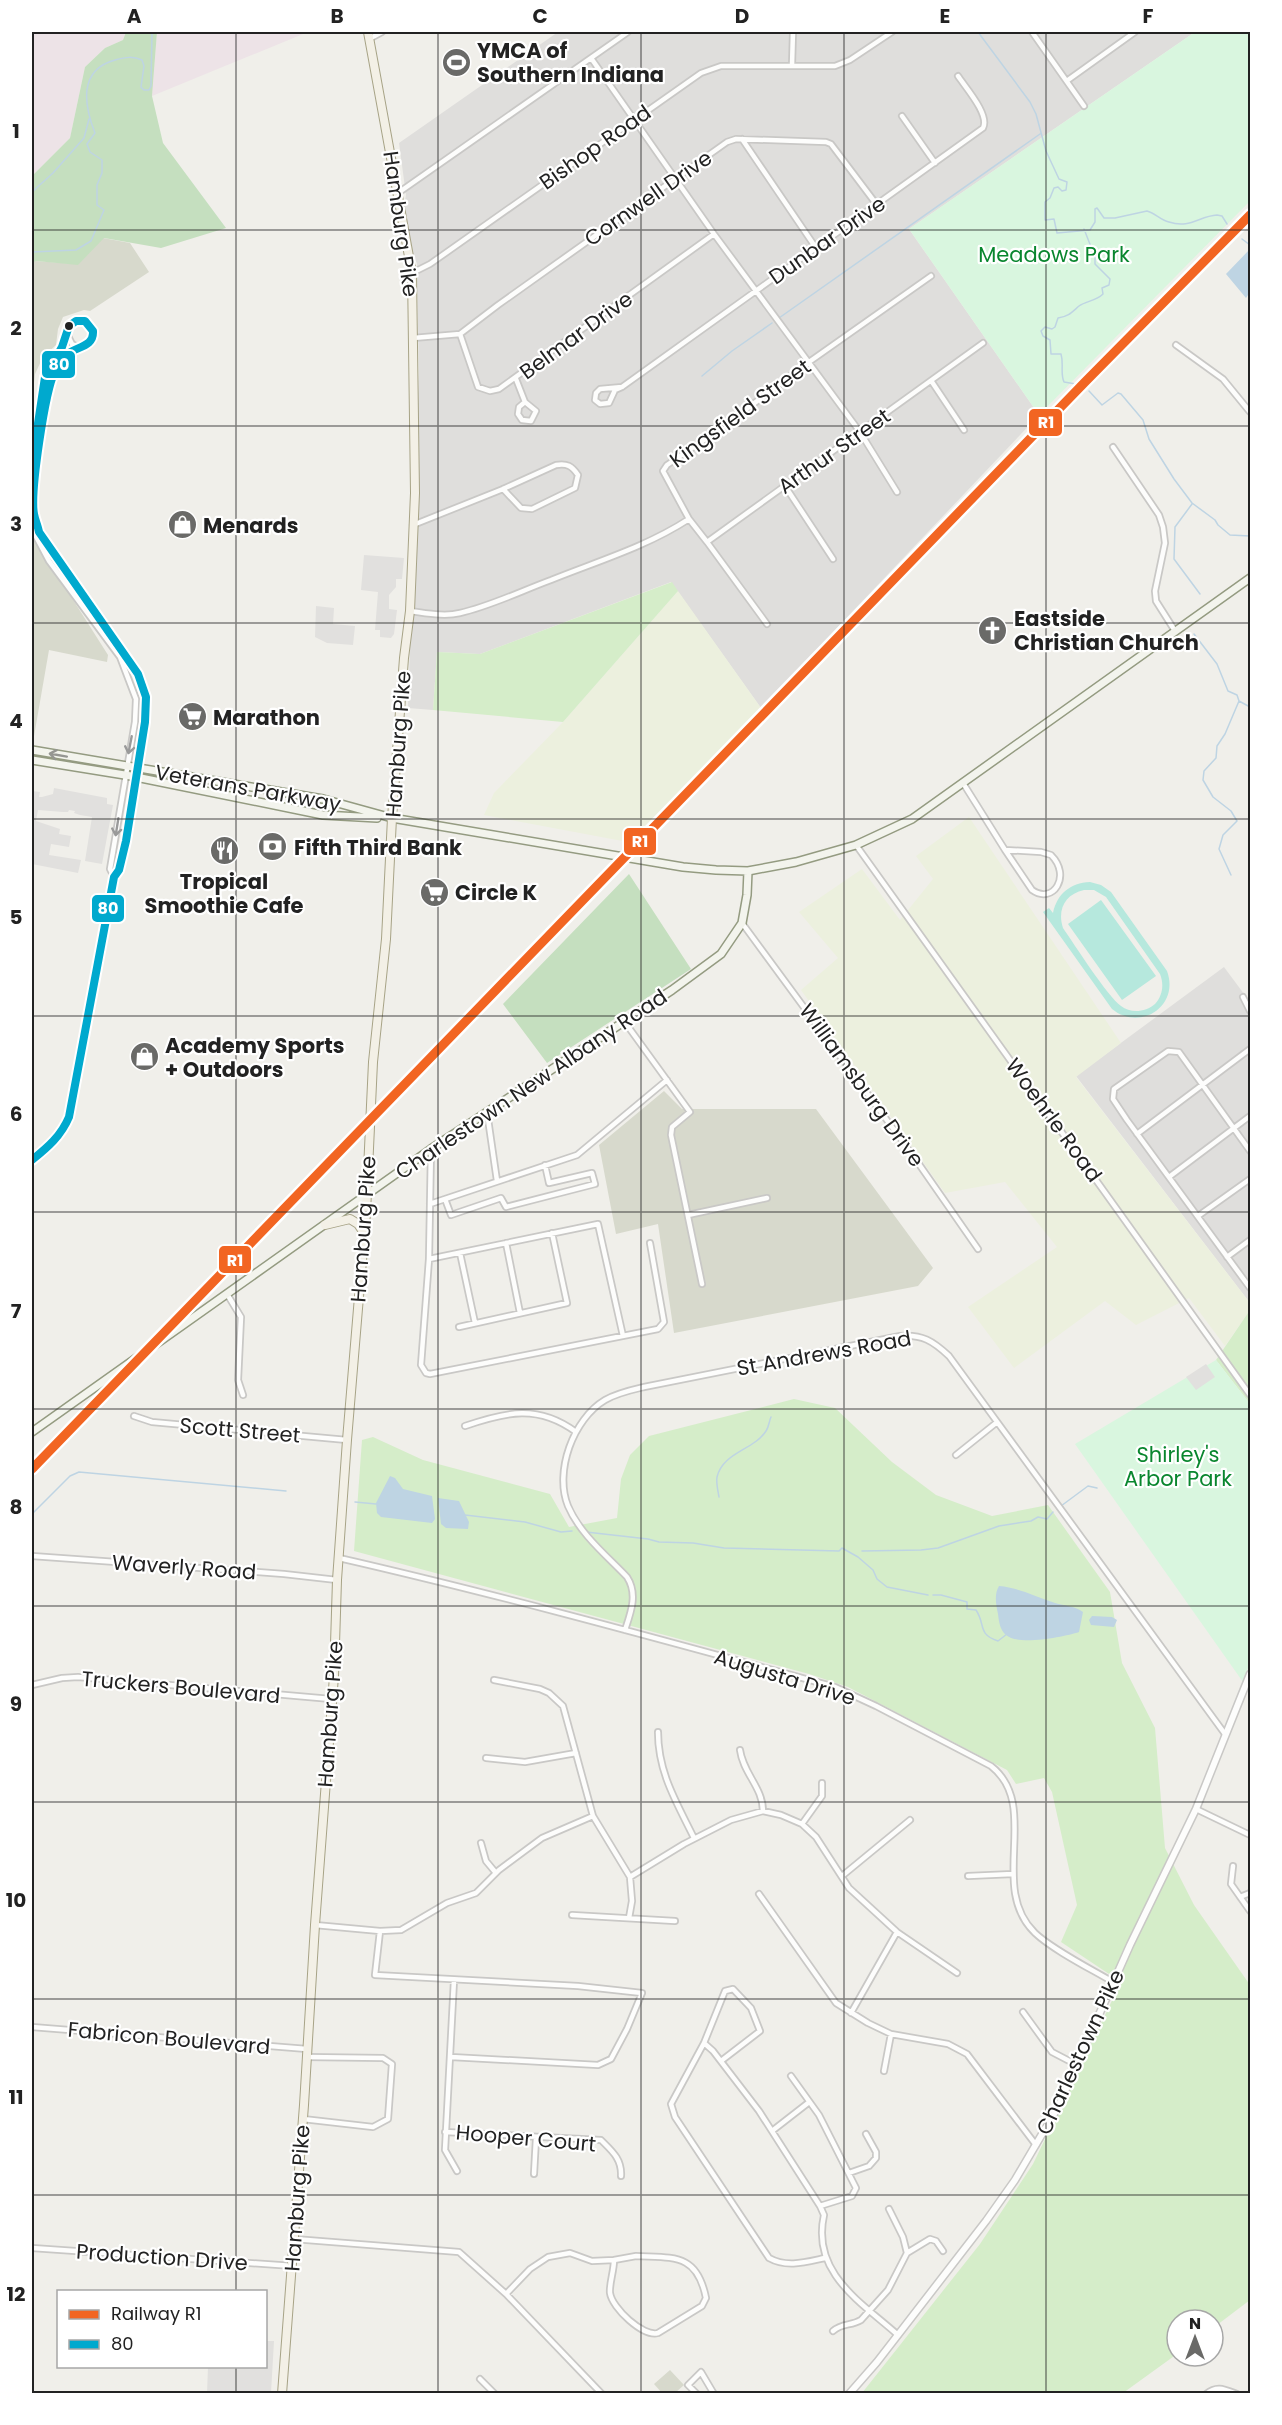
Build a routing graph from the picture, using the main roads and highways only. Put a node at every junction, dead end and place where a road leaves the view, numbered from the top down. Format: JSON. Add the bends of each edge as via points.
{"nodes":[{"id":1,"x":368,"y":35,"type":"edge"},
{"id":2,"x":1251,"y":578,"type":"edge"},
{"id":3,"x":32,"y":750,"type":"edge"},
{"id":4,"x":32,"y":760,"type":"edge"},
{"id":5,"x":392,"y":818,"type":"junction"},
{"id":6,"x":748,"y":871,"type":"junction"},
{"id":7,"x":366,"y":1196,"type":"junction"},
{"id":8,"x":325,"y":1225,"type":"junction"},
{"id":9,"x":364,"y":1233,"type":"junction"},
{"id":10,"x":32,"y":1432,"type":"edge"},
{"id":11,"x":282,"y":2394,"type":"edge"}],
"edges":[{"from":1,"to":5,"type":"main road","name":"Hamburg Pike","via":[[412,273],[415,483],[410,611]]},
{"from":2,"to":6,"type":"main road","name":"Veterans Parkway","via":[[912,819],[856,845]]},
{"from":5,"to":3,"type":"main road","name":"Veterans Parkway","one_way":true,"via":[[323,799]]},
{"from":4,"to":5,"type":"main road","name":"Veterans Parkway","via":[[323,815]]},
{"from":5,"to":6,"type":"main road","name":"Veterans Parkway","via":[[683,867]]},
{"from":5,"to":7,"type":"main road","name":"Hamburg Pike"},
{"from":6,"to":7,"type":"main road","name":"Charlestown New Albany Road","via":[[742,923],[721,954]]},
{"from":7,"to":8,"type":"main road","name":"Charlestown New Albany Road"},
{"from":7,"to":9,"type":"main road","name":"Hamburg Pike"},
{"from":8,"to":9,"type":"main road","via":[[350,1220]]},
{"from":8,"to":10,"type":"main road","name":"Charlestown New Albany Road"},
{"from":9,"to":11,"type":"main road","name":"Hamburg Pike"}]}
